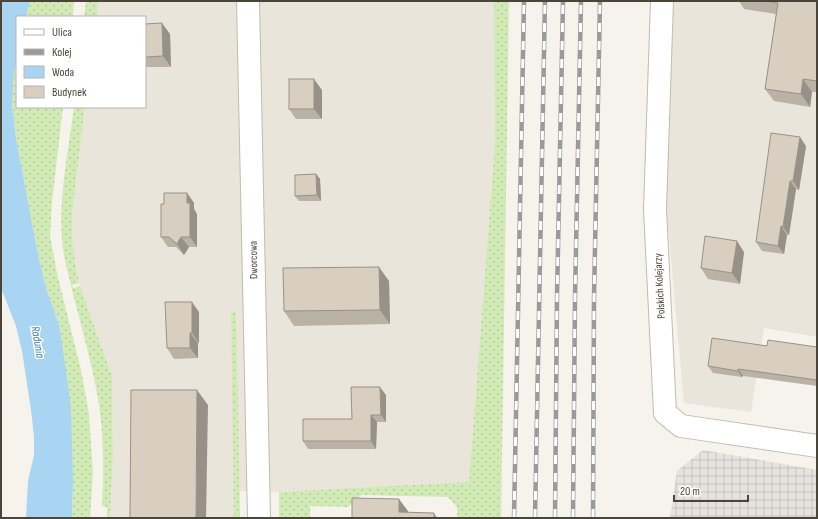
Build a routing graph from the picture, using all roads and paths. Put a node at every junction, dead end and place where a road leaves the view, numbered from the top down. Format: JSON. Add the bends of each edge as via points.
{"nodes":[{"id":1,"x":248,"y":1,"type":"edge"},
{"id":2,"x":662,"y":1,"type":"edge"},
{"id":3,"x":817,"y":446,"type":"edge"},
{"id":4,"x":259,"y":518,"type":"edge"}],
"edges":[{"from":1,"to":4,"type":"street","name":"Dworcowa"},
{"from":2,"to":3,"type":"street","name":"Polskich Kolejarzy","via":[[655,209],[665,413],[681,426]]}]}
